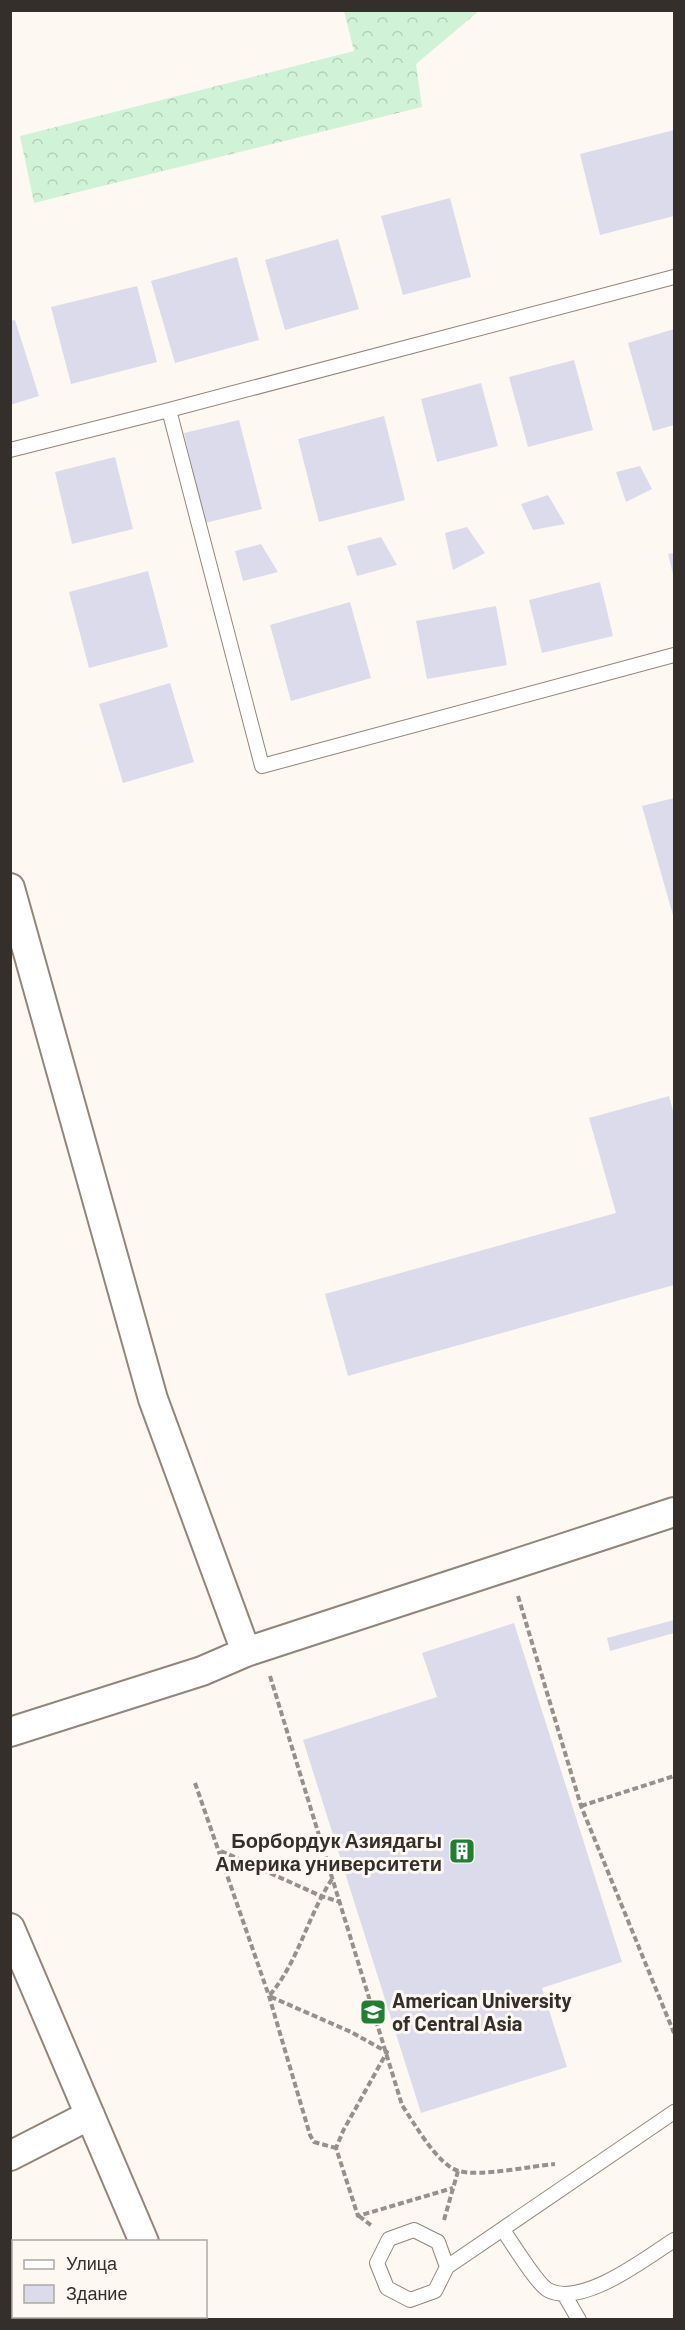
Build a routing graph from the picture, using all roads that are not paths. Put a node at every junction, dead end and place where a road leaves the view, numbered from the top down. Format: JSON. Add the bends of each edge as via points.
{"nodes":[{"id":1,"x":675,"y":277,"type":"edge"},
{"id":2,"x":169,"y":410,"type":"junction"},
{"id":3,"x":10,"y":450,"type":"edge"},
{"id":4,"x":675,"y":655,"type":"edge"},
{"id":5,"x":10,"y":888,"type":"edge"},
{"id":6,"x":675,"y":1512,"type":"edge"},
{"id":7,"x":246,"y":1652,"type":"junction"},
{"id":8,"x":10,"y":1732,"type":"edge"},
{"id":9,"x":10,"y":1928,"type":"edge"},
{"id":10,"x":675,"y":2112,"type":"edge"},
{"id":11,"x":90,"y":2115,"type":"junction"},
{"id":12,"x":10,"y":2157,"type":"edge"},
{"id":13,"x":503,"y":2230,"type":"junction"},
{"id":14,"x":144,"y":2240,"type":"edge"},
{"id":15,"x":675,"y":2240,"type":"edge"},
{"id":16,"x":447,"y":2268,"type":"junction"},
{"id":17,"x":564,"y":2294,"type":"junction"},
{"id":18,"x":579,"y":2319,"type":"edge"}],
"edges":[{"from":1,"to":2,"type":"lane"},
{"from":2,"to":3,"type":"lane"},
{"from":2,"to":4,"type":"lane","via":[[262,766]]},
{"from":5,"to":7,"type":"street","via":[[153,1399]]},
{"from":6,"to":7,"type":"street"},
{"from":7,"to":8,"type":"street","via":[[202,1671]]},
{"from":9,"to":11,"type":"street"},
{"from":10,"to":13,"type":"lane"},
{"from":11,"to":12,"type":"street"},
{"from":11,"to":14,"type":"street"},
{"from":13,"to":16,"type":"lane"},
{"from":13,"to":17,"type":"lane","via":[[547,2289]]},
{"from":15,"to":17,"type":"lane","via":[[595,2289]]},
{"from":16,"to":16,"type":"lane","via":[[435,2291],[410,2300],[387,2288],[377,2263],[389,2239],[414,2230],[438,2242]]},
{"from":17,"to":18,"type":"lane"}]}
